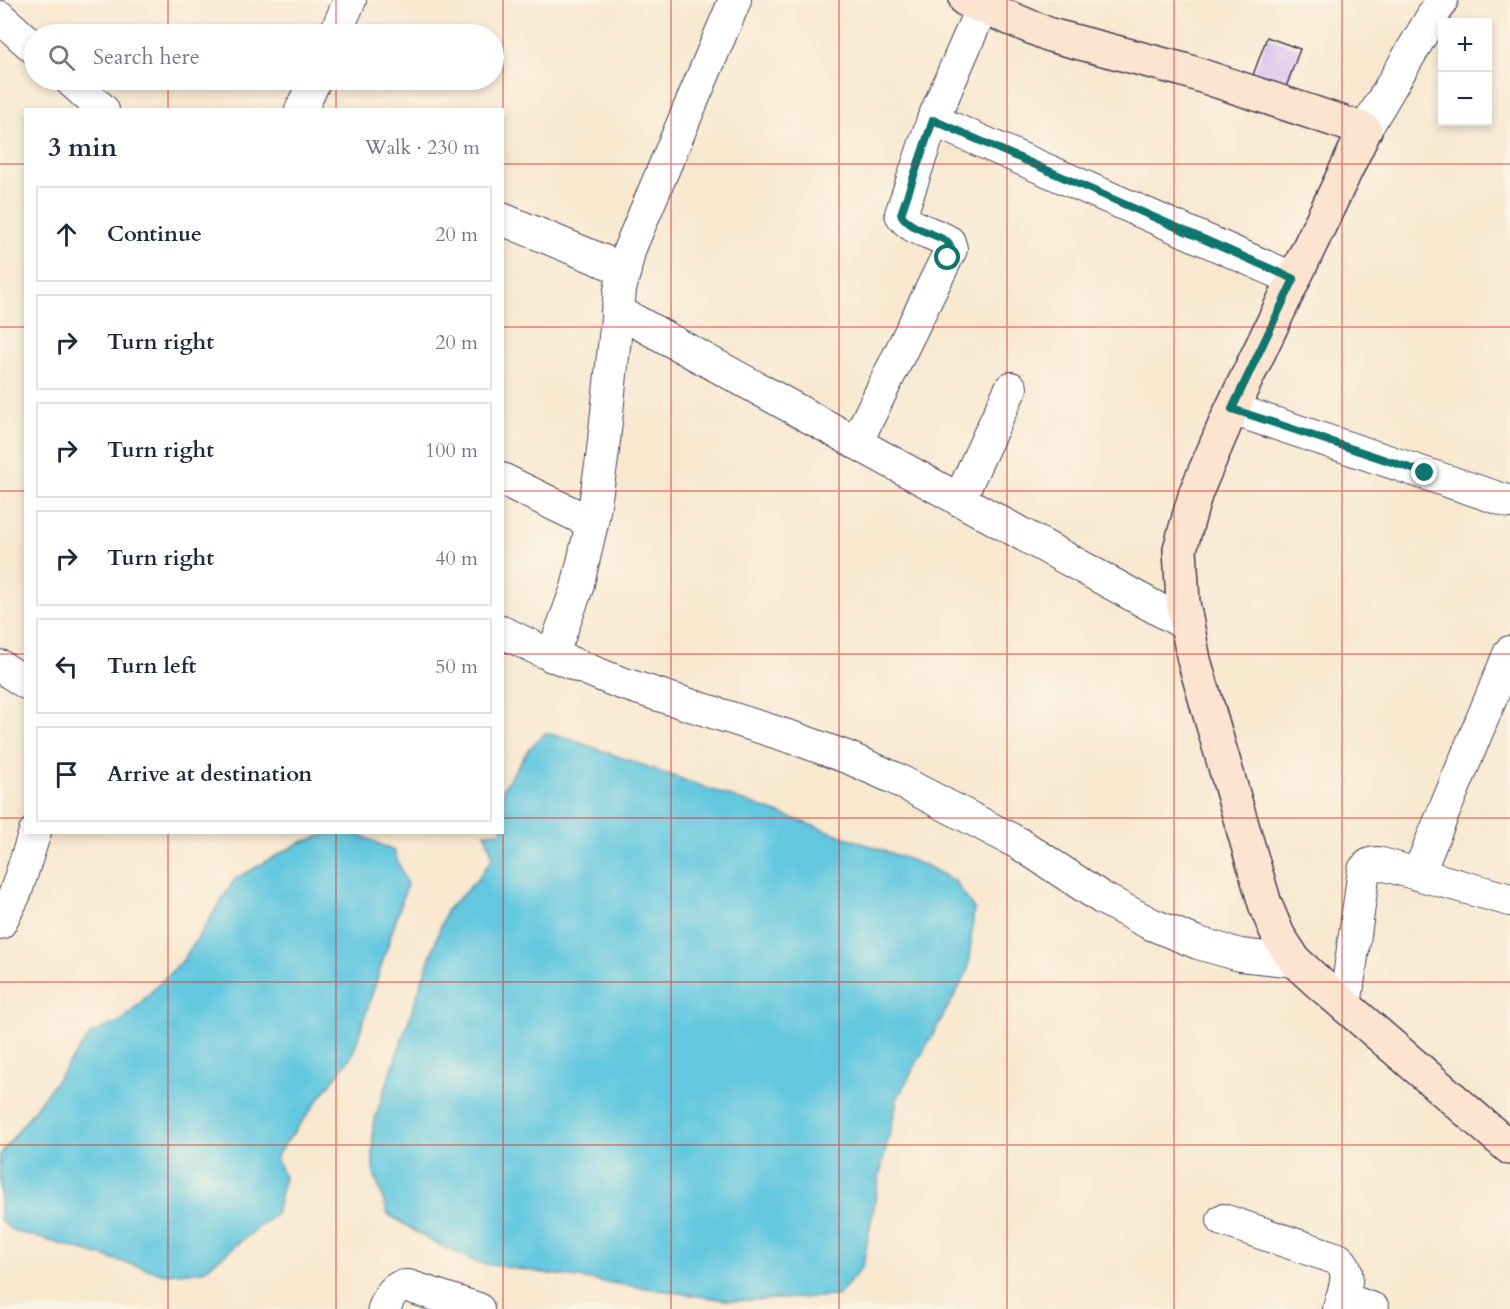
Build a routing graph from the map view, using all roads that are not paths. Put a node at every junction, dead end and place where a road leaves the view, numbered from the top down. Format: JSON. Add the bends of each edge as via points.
{"nodes":[{"id":1,"x":350,"y":0,"type":"edge"},
{"id":2,"x":735,"y":0,"type":"edge"},
{"id":3,"x":1443,"y":0,"type":"edge"},
{"id":4,"x":977,"y":2,"type":"edge"},
{"id":5,"x":0,"y":17,"type":"edge"},
{"id":6,"x":339,"y":24,"type":"edge"},
{"id":7,"x":24,"y":39,"type":"edge"},
{"id":8,"x":81,"y":90,"type":"edge"},
{"id":9,"x":310,"y":90,"type":"edge"},
{"id":10,"x":101,"y":108,"type":"edge"},
{"id":11,"x":302,"y":108,"type":"edge"},
{"id":12,"x":933,"y":120,"type":"junction"},
{"id":13,"x":1365,"y":130,"type":"junction"},
{"id":14,"x":504,"y":220,"type":"edge"},
{"id":15,"x":625,"y":270,"type":"junction"},
{"id":16,"x":1294,"y":279,"type":"junction"},
{"id":17,"x":617,"y":311,"type":"junction"},
{"id":18,"x":1011,"y":388,"type":"dead end"},
{"id":19,"x":1232,"y":409,"type":"junction"},
{"id":20,"x":856,"y":443,"type":"junction"},
{"id":21,"x":504,"y":480,"type":"edge"},
{"id":22,"x":959,"y":500,"type":"junction"},
{"id":23,"x":1510,"y":502,"type":"edge"},
{"id":24,"x":592,"y":523,"type":"junction"},
{"id":25,"x":1187,"y":625,"type":"junction"},
{"id":26,"x":504,"y":633,"type":"edge"},
{"id":27,"x":1510,"y":652,"type":"edge"},
{"id":28,"x":552,"y":656,"type":"junction"},
{"id":29,"x":0,"y":666,"type":"edge"},
{"id":30,"x":24,"y":682,"type":"edge"},
{"id":31,"x":34,"y":834,"type":"edge"},
{"id":32,"x":1418,"y":874,"type":"junction"},
{"id":33,"x":1510,"y":900,"type":"edge"},
{"id":34,"x":0,"y":923,"type":"edge"},
{"id":35,"x":1295,"y":961,"type":"junction"},
{"id":36,"x":1345,"y":1006,"type":"junction"},
{"id":37,"x":1510,"y":1148,"type":"edge"},
{"id":38,"x":1223,"y":1220,"type":"dead end"},
{"id":39,"x":1341,"y":1303,"type":"edge"},
{"id":40,"x":384,"y":1309,"type":"edge"},
{"id":41,"x":478,"y":1309,"type":"edge"},
{"id":42,"x":1373,"y":1309,"type":"edge"}],
"edges":[{"from":1,"to":6,"type":"street"},
{"from":2,"to":15,"type":"street","via":[[630,248]]},
{"from":3,"to":13,"type":"street"},
{"from":4,"to":12,"type":"street"},
{"from":4,"to":13,"type":"street","via":[[1050,35],[1184,70]]},
{"from":5,"to":7,"type":"street"},
{"from":8,"to":10,"type":"street"},
{"from":9,"to":11,"type":"street"},
{"from":12,"to":16,"type":"street"},
{"from":12,"to":20,"type":"street","via":[[901,214],[912,225],[948,242],[951,249]]},
{"from":13,"to":16,"type":"street"},
{"from":14,"to":15,"type":"street"},
{"from":15,"to":17,"type":"street"},
{"from":16,"to":19,"type":"street"},
{"from":17,"to":20,"type":"street"},
{"from":17,"to":24,"type":"street"},
{"from":18,"to":22,"type":"street"},
{"from":19,"to":23,"type":"street"},
{"from":19,"to":25,"type":"street","via":[[1196,492],[1180,549]]},
{"from":20,"to":22,"type":"street"},
{"from":21,"to":24,"type":"street"},
{"from":22,"to":25,"type":"street"},
{"from":24,"to":28,"type":"street","via":[[577,588]]},
{"from":25,"to":35,"type":"street","via":[[1265,904]]},
{"from":26,"to":28,"type":"street"},
{"from":27,"to":32,"type":"street"},
{"from":28,"to":35,"type":"street","via":[[618,682],[797,739],[894,778],[1020,844],[1102,898],[1151,924],[1240,955]]},
{"from":29,"to":30,"type":"street"},
{"from":31,"to":34,"type":"street","via":[[15,894]]},
{"from":32,"to":33,"type":"street"},
{"from":32,"to":36,"type":"street","via":[[1378,863],[1364,870]]},
{"from":35,"to":36,"type":"street"},
{"from":36,"to":37,"type":"street"},
{"from":38,"to":39,"type":"street","via":[[1338,1259],[1347,1270]]},
{"from":39,"to":42,"type":"street"},
{"from":40,"to":41,"type":"street","via":[[390,1295],[401,1286]]}]}
